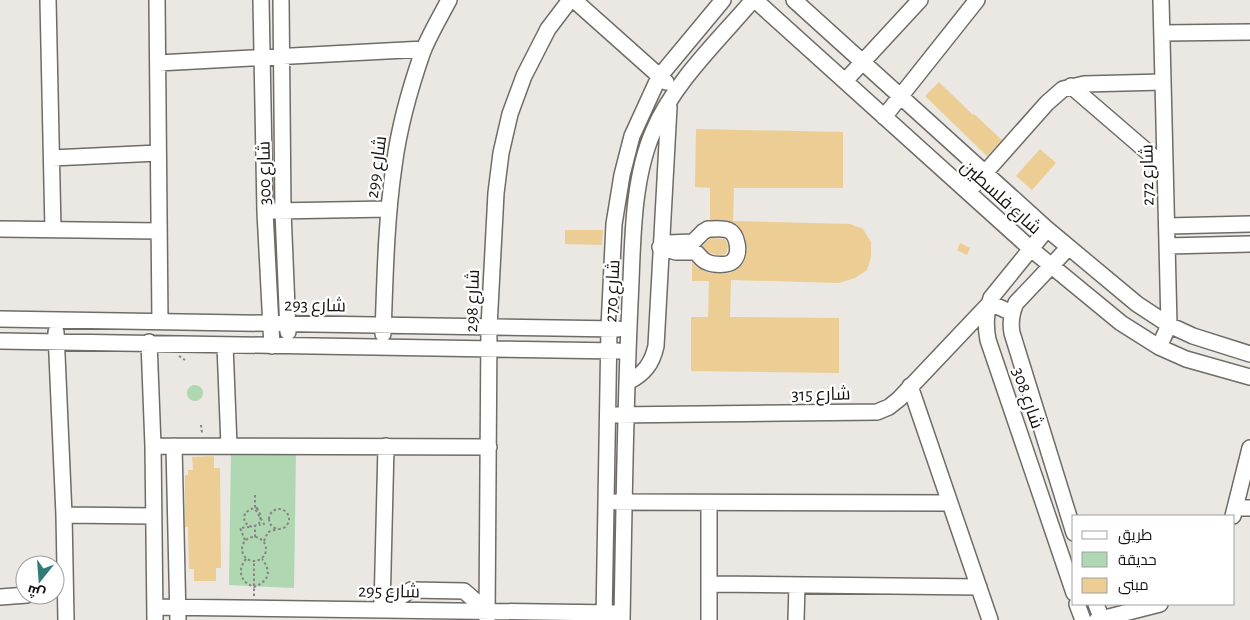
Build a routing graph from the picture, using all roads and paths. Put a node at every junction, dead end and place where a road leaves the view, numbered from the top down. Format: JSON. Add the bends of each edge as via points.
{"nodes":[{"id":1,"x":48,"y":0,"type":"edge"},
{"id":2,"x":157,"y":0,"type":"edge"},
{"id":3,"x":261,"y":0,"type":"edge"},
{"id":4,"x":281,"y":0,"type":"edge"},
{"id":5,"x":449,"y":0,"type":"edge"},
{"id":6,"x":572,"y":0,"type":"edge"},
{"id":7,"x":723,"y":0,"type":"edge"},
{"id":8,"x":754,"y":0,"type":"edge"},
{"id":9,"x":794,"y":0,"type":"edge"},
{"id":10,"x":920,"y":0,"type":"edge"},
{"id":11,"x":977,"y":0,"type":"edge"},
{"id":12,"x":1161,"y":0,"type":"edge"},
{"id":13,"x":1250,"y":32,"type":"edge"},
{"id":14,"x":1162,"y":33,"type":"junction"},
{"id":15,"x":424,"y":49,"type":"junction"},
{"id":16,"x":282,"y":57,"type":"junction"},
{"id":17,"x":262,"y":58,"type":"junction"},
{"id":18,"x":862,"y":62,"type":"junction"},
{"id":19,"x":158,"y":63,"type":"junction"},
{"id":20,"x":660,"y":77,"type":"junction"},
{"id":21,"x":845,"y":81,"type":"junction"},
{"id":22,"x":1163,"y":82,"type":"junction"},
{"id":23,"x":1071,"y":86,"type":"junction"},
{"id":24,"x":672,"y":96,"type":"junction"},
{"id":25,"x":901,"y":97,"type":"junction"},
{"id":26,"x":884,"y":117,"type":"junction"},
{"id":27,"x":158,"y":153,"type":"junction"},
{"id":28,"x":52,"y":158,"type":"junction"},
{"id":29,"x":1166,"y":167,"type":"junction"},
{"id":30,"x":985,"y":173,"type":"junction"},
{"id":31,"x":968,"y":192,"type":"junction"},
{"id":32,"x":389,"y":209,"type":"junction"},
{"id":33,"x":284,"y":211,"type":"junction"},
{"id":34,"x":265,"y":212,"type":"junction"},
{"id":35,"x":1250,"y":224,"type":"edge"},
{"id":36,"x":1167,"y":226,"type":"junction"},
{"id":37,"x":0,"y":229,"type":"edge"},
{"id":38,"x":53,"y":230,"type":"junction"},
{"id":39,"x":1047,"y":230,"type":"junction"},
{"id":40,"x":159,"y":231,"type":"junction"},
{"id":41,"x":1250,"y":244,"type":"edge"},
{"id":42,"x":612,"y":246,"type":"junction"},
{"id":43,"x":695,"y":246,"type":"dead end"},
{"id":44,"x":1167,"y":246,"type":"junction"},
{"id":45,"x":633,"y":247,"type":"junction"},
{"id":46,"x":660,"y":247,"type":"junction"},
{"id":47,"x":1068,"y":248,"type":"junction"},
{"id":48,"x":1031,"y":249,"type":"junction"},
{"id":49,"x":1051,"y":266,"type":"junction"},
{"id":50,"x":990,"y":303,"type":"junction"},
{"id":51,"x":1012,"y":313,"type":"junction"},
{"id":52,"x":0,"y":319,"type":"edge"},
{"id":53,"x":55,"y":320,"type":"junction"},
{"id":54,"x":160,"y":322,"type":"junction"},
{"id":55,"x":271,"y":324,"type":"junction"},
{"id":56,"x":288,"y":324,"type":"junction"},
{"id":57,"x":1169,"y":324,"type":"junction"},
{"id":58,"x":383,"y":325,"type":"junction"},
{"id":59,"x":489,"y":327,"type":"junction"},
{"id":60,"x":609,"y":328,"type":"junction"},
{"id":61,"x":629,"y":329,"type":"junction"},
{"id":62,"x":0,"y":341,"type":"edge"},
{"id":63,"x":56,"y":342,"type":"junction"},
{"id":64,"x":149,"y":342,"type":"junction"},
{"id":65,"x":225,"y":345,"type":"junction"},
{"id":66,"x":272,"y":346,"type":"junction"},
{"id":67,"x":289,"y":346,"type":"junction"},
{"id":68,"x":1159,"y":347,"type":"junction"},
{"id":69,"x":1223,"y":347,"type":"junction"},
{"id":70,"x":382,"y":348,"type":"junction"},
{"id":71,"x":490,"y":349,"type":"junction"},
{"id":72,"x":609,"y":351,"type":"junction"},
{"id":73,"x":628,"y":351,"type":"junction"},
{"id":74,"x":1250,"y":354,"type":"edge"},
{"id":75,"x":1218,"y":369,"type":"junction"},
{"id":76,"x":1250,"y":378,"type":"edge"},
{"id":77,"x":628,"y":382,"type":"junction"},
{"id":78,"x":910,"y":386,"type":"junction"},
{"id":79,"x":607,"y":415,"type":"junction"},
{"id":80,"x":626,"y":415,"type":"junction"},
{"id":81,"x":1038,"y":420,"type":"junction"},
{"id":82,"x":1018,"y":427,"type":"junction"},
{"id":83,"x":153,"y":446,"type":"junction"},
{"id":84,"x":174,"y":446,"type":"junction"},
{"id":85,"x":228,"y":446,"type":"junction"},
{"id":86,"x":386,"y":446,"type":"junction"},
{"id":87,"x":489,"y":447,"type":"junction"},
{"id":88,"x":1250,"y":448,"type":"edge"},
{"id":89,"x":255,"y":495,"type":"dead end"},
{"id":90,"x":1062,"y":497,"type":"junction"},
{"id":91,"x":606,"y":502,"type":"junction"},
{"id":92,"x":624,"y":502,"type":"junction"},
{"id":93,"x":709,"y":502,"type":"junction"},
{"id":94,"x":950,"y":503,"type":"junction"},
{"id":95,"x":1044,"y":503,"type":"junction"},
{"id":96,"x":255,"y":509,"type":"junction"},
{"id":97,"x":259,"y":511,"type":"junction"},
{"id":98,"x":1239,"y":511,"type":"edge"},
{"id":99,"x":64,"y":516,"type":"junction"},
{"id":100,"x":152,"y":516,"type":"junction"},
{"id":101,"x":269,"y":521,"type":"junction"},
{"id":102,"x":264,"y":524,"type":"junction"},
{"id":103,"x":254,"y":526,"type":"junction"},
{"id":104,"x":1072,"y":527,"type":"edge"},
{"id":105,"x":278,"y":529,"type":"junction"},
{"id":106,"x":254,"y":537,"type":"junction"},
{"id":107,"x":245,"y":541,"type":"junction"},
{"id":108,"x":264,"y":541,"type":"junction"},
{"id":109,"x":62,"y":555,"type":"edge"},
{"id":110,"x":246,"y":558,"type":"junction"},
{"id":111,"x":262,"y":559,"type":"junction"},
{"id":112,"x":254,"y":562,"type":"junction"},
{"id":113,"x":1070,"y":570,"type":"edge"},
{"id":114,"x":709,"y":584,"type":"junction"},
{"id":115,"x":798,"y":585,"type":"junction"},
{"id":116,"x":254,"y":587,"type":"junction"},
{"id":117,"x":979,"y":587,"type":"junction"},
{"id":118,"x":15,"y":596,"type":"edge"},
{"id":119,"x":0,"y":597,"type":"edge"},
{"id":120,"x":63,"y":605,"type":"edge"},
{"id":121,"x":1077,"y":605,"type":"edge"},
{"id":122,"x":1155,"y":605,"type":"edge"},
{"id":123,"x":382,"y":609,"type":"junction"},
{"id":124,"x":256,"y":612,"type":"edge"},
{"id":125,"x":155,"y":613,"type":"edge"},
{"id":126,"x":178,"y":614,"type":"edge"},
{"id":127,"x":487,"y":616,"type":"edge"},
{"id":128,"x":604,"y":616,"type":"edge"},
{"id":129,"x":622,"y":616,"type":"edge"},
{"id":130,"x":1099,"y":616,"type":"edge"},
{"id":131,"x":66,"y":620,"type":"edge"},
{"id":132,"x":709,"y":620,"type":"edge"},
{"id":133,"x":796,"y":620,"type":"edge"},
{"id":134,"x":990,"y":620,"type":"edge"},
{"id":135,"x":1083,"y":620,"type":"edge"}],
"edges":[{"from":1,"to":28,"type":"street"},
{"from":2,"to":19,"type":"street"},
{"from":3,"to":17,"type":"street","name":"شارع 300"},
{"from":4,"to":16,"type":"street","name":"شارع 300"},
{"from":5,"to":15,"type":"street","name":"شارع 299"},
{"from":6,"to":20,"type":"street"},
{"from":6,"to":59,"type":"street","name":"شارع 298","via":[[544,34],[510,114],[496,193]]},
{"from":7,"to":20,"type":"street","name":"شارع 270"},
{"from":8,"to":21,"type":"street","name":"شارع فلسطين"},
{"from":8,"to":24,"type":"street","name":"شارع 270"},
{"from":9,"to":18,"type":"street","name":"شارع فلسطين"},
{"from":10,"to":18,"type":"street"},
{"from":11,"to":25,"type":"street"},
{"from":12,"to":14,"type":"street","name":"شارع 272"},
{"from":13,"to":14,"type":"street"},
{"from":14,"to":22,"type":"street","name":"شارع 272"},
{"from":15,"to":16,"type":"street"},
{"from":15,"to":32,"type":"street","name":"شارع 299","via":[[401,125]]},
{"from":16,"to":17,"type":"street"},
{"from":16,"to":33,"type":"street","name":"شارع 300"},
{"from":17,"to":19,"type":"street"},
{"from":17,"to":34,"type":"street","name":"شارع 300"},
{"from":18,"to":21,"type":"street"},
{"from":18,"to":25,"type":"street","name":"شارع فلسطين"},
{"from":19,"to":27,"type":"street"},
{"from":20,"to":24,"type":"street"},
{"from":20,"to":42,"type":"street","name":"شارع 270","via":[[639,118],[626,155]]},
{"from":21,"to":26,"type":"street","name":"شارع فلسطين"},
{"from":22,"to":23,"type":"street"},
{"from":22,"to":29,"type":"street","name":"شارع 272"},
{"from":23,"to":29,"type":"street"},
{"from":23,"to":30,"type":"street","via":[[1055,95]]},
{"from":24,"to":45,"type":"street","name":"شارع 270","via":[[645,155]]},
{"from":24,"to":46,"type":"street"},
{"from":25,"to":26,"type":"street"},
{"from":25,"to":30,"type":"street","name":"شارع فلسطين"},
{"from":26,"to":31,"type":"street","name":"شارع فلسطين"},
{"from":27,"to":28,"type":"street"},
{"from":27,"to":40,"type":"street"},
{"from":28,"to":38,"type":"street"},
{"from":29,"to":36,"type":"street","name":"شارع 272"},
{"from":30,"to":31,"type":"street"},
{"from":30,"to":39,"type":"street","name":"شارع فلسطين"},
{"from":31,"to":48,"type":"street","name":"شارع فلسطين"},
{"from":32,"to":33,"type":"street"},
{"from":32,"to":58,"type":"street","name":"شارع 299"},
{"from":33,"to":34,"type":"street"},
{"from":33,"to":56,"type":"street","name":"شارع 300"},
{"from":34,"to":55,"type":"street","name":"شارع 300"},
{"from":35,"to":36,"type":"street"},
{"from":36,"to":44,"type":"street","name":"شارع 272"},
{"from":37,"to":38,"type":"street"},
{"from":38,"to":40,"type":"street"},
{"from":39,"to":47,"type":"street","name":"شارع فلسطين"},
{"from":39,"to":48,"type":"street","name":"شارع 308"},
{"from":40,"to":54,"type":"street"},
{"from":41,"to":44,"type":"street"},
{"from":42,"to":45,"type":"street"},
{"from":42,"to":60,"type":"street","name":"شارع 270"},
{"from":43,"to":46,"type":"street","via":[[668,243]]},
{"from":44,"to":57,"type":"street","name":"شارع 272"},
{"from":45,"to":46,"type":"street"},
{"from":45,"to":61,"type":"street","name":"شارع 270"},
{"from":46,"to":77,"type":"street","via":[[654,358],[647,368]]},
{"from":47,"to":49,"type":"street"},
{"from":47,"to":57,"type":"street","name":"شارع فلسطين","via":[[1137,304]]},
{"from":48,"to":49,"type":"street","name":"شارع فلسطين"},
{"from":48,"to":50,"type":"street","name":"شارع 308"},
{"from":49,"to":51,"type":"street","via":[[1022,296]]},
{"from":49,"to":68,"type":"street","name":"شارع فلسطين","via":[[1121,323]]},
{"from":50,"to":51,"type":"street"},
{"from":50,"to":78,"type":"street","name":"شارع 315"},
{"from":50,"to":82,"type":"street","name":"شارع 308","via":[[985,326],[988,340]]},
{"from":51,"to":81,"type":"street","name":"شارع 308","via":[[1012,333]]},
{"from":52,"to":53,"type":"street","name":"شارع 293"},
{"from":53,"to":54,"type":"street","name":"شارع 293"},
{"from":53,"to":63,"type":"street"},
{"from":54,"to":55,"type":"street","name":"شارع 293"},
{"from":55,"to":56,"type":"street","name":"شارع 293"},
{"from":55,"to":66,"type":"street","name":"شارع 300"},
{"from":56,"to":58,"type":"street","name":"شارع 293"},
{"from":56,"to":67,"type":"street","name":"شارع 300"},
{"from":57,"to":68,"type":"street","name":"شارع 272"},
{"from":57,"to":69,"type":"street","name":"شارع فلسطين"},
{"from":58,"to":59,"type":"street","name":"شارع 293"},
{"from":58,"to":70,"type":"street","name":"شارع 299"},
{"from":59,"to":60,"type":"street","name":"شارع 293"},
{"from":59,"to":71,"type":"street","name":"شارع 298"},
{"from":60,"to":61,"type":"street","name":"شارع 293"},
{"from":60,"to":72,"type":"street","name":"شارع 270"},
{"from":61,"to":73,"type":"street","name":"شارع 270"},
{"from":62,"to":63,"type":"street"},
{"from":63,"to":64,"type":"street"},
{"from":63,"to":99,"type":"street"},
{"from":64,"to":65,"type":"street"},
{"from":64,"to":83,"type":"street"},
{"from":65,"to":66,"type":"street"},
{"from":65,"to":85,"type":"street"},
{"from":66,"to":67,"type":"street"},
{"from":67,"to":70,"type":"street"},
{"from":68,"to":75,"type":"street","name":"شارع فلسطين"},
{"from":69,"to":74,"type":"street","name":"شارع فلسطين"},
{"from":69,"to":75,"type":"street"},
{"from":70,"to":71,"type":"street"},
{"from":71,"to":72,"type":"street"},
{"from":71,"to":87,"type":"street","name":"شارع 298"},
{"from":72,"to":73,"type":"street"},
{"from":72,"to":79,"type":"street","name":"شارع 270"},
{"from":73,"to":77,"type":"street","name":"شارع 270"},
{"from":75,"to":76,"type":"street","name":"شارع فلسطين"},
{"from":77,"to":80,"type":"street","name":"شارع 270"},
{"from":78,"to":80,"type":"street","name":"شارع 315","via":[[888,407],[877,412]]},
{"from":78,"to":94,"type":"street"},
{"from":79,"to":80,"type":"street","name":"شارع 315"},
{"from":79,"to":91,"type":"street","name":"شارع 270"},
{"from":80,"to":92,"type":"street","name":"شارع 270"},
{"from":81,"to":82,"type":"street"},
{"from":81,"to":90,"type":"street","name":"شارع 308"},
{"from":82,"to":95,"type":"street","name":"شارع 308"},
{"from":83,"to":84,"type":"street"},
{"from":83,"to":100,"type":"street"},
{"from":84,"to":85,"type":"street"},
{"from":84,"to":126,"type":"street"},
{"from":85,"to":86,"type":"street"},
{"from":86,"to":87,"type":"street"},
{"from":86,"to":123,"type":"street"},
{"from":87,"to":127,"type":"street","name":"شارع 298"},
{"from":88,"to":98,"type":"street"},
{"from":89,"to":96,"type":"path"},
{"from":90,"to":95,"type":"street"},
{"from":90,"to":104,"type":"street","name":"شارع 308"},
{"from":91,"to":92,"type":"street"},
{"from":91,"to":128,"type":"street","name":"شارع 270"},
{"from":92,"to":93,"type":"street"},
{"from":92,"to":129,"type":"street","name":"شارع 270"},
{"from":93,"to":94,"type":"street"},
{"from":93,"to":114,"type":"street"},
{"from":94,"to":117,"type":"street"},
{"from":95,"to":113,"type":"street","name":"شارع 308"},
{"from":96,"to":97,"type":"path"},
{"from":96,"to":102,"type":"path"},
{"from":96,"to":103,"type":"path","via":[[245,513],[244,518],[245,523]]},
{"from":97,"to":102,"type":"path"},
{"from":97,"to":103,"type":"path","via":[[259,524]]},
{"from":99,"to":100,"type":"street"},
{"from":99,"to":109,"type":"street"},
{"from":100,"to":125,"type":"street"},
{"from":101,"to":102,"type":"path"},
{"from":101,"to":105,"type":"path"},
{"from":101,"to":105,"type":"path","via":[[277,509],[286,511],[287,523]]},
{"from":102,"to":103,"type":"path"},
{"from":103,"to":106,"type":"path"},
{"from":103,"to":107,"type":"path","via":[[240,528]]},
{"from":105,"to":108,"type":"path","via":[[268,532]]},
{"from":106,"to":107,"type":"path"},
{"from":106,"to":108,"type":"path"},
{"from":107,"to":110,"type":"path","via":[[242,548]]},
{"from":108,"to":111,"type":"path","via":[[266,553]]},
{"from":110,"to":112,"type":"path"},
{"from":110,"to":116,"type":"path","via":[[240,572],[242,579]]},
{"from":111,"to":112,"type":"path"},
{"from":111,"to":116,"type":"path","via":[[268,567],[268,576],[263,584]]},
{"from":112,"to":116,"type":"path"},
{"from":114,"to":115,"type":"street"},
{"from":114,"to":132,"type":"street"},
{"from":115,"to":117,"type":"street"},
{"from":115,"to":133,"type":"street"},
{"from":116,"to":124,"type":"path"},
{"from":117,"to":134,"type":"street"},
{"from":118,"to":119,"type":"street"},
{"from":120,"to":131,"type":"street"},
{"from":121,"to":135,"type":"street"},
{"from":122,"to":130,"type":"street"},
{"from":123,"to":124,"type":"street","name":"شارع 295"},
{"from":123,"to":127,"type":"street","name":"شارع 295"},
{"from":124,"to":126,"type":"street","name":"شارع 295"},
{"from":125,"to":126,"type":"street","name":"شارع 295"},
{"from":127,"to":128,"type":"street","name":"شارع 295"},
{"from":128,"to":129,"type":"street","name":"شارع 295"}]}
